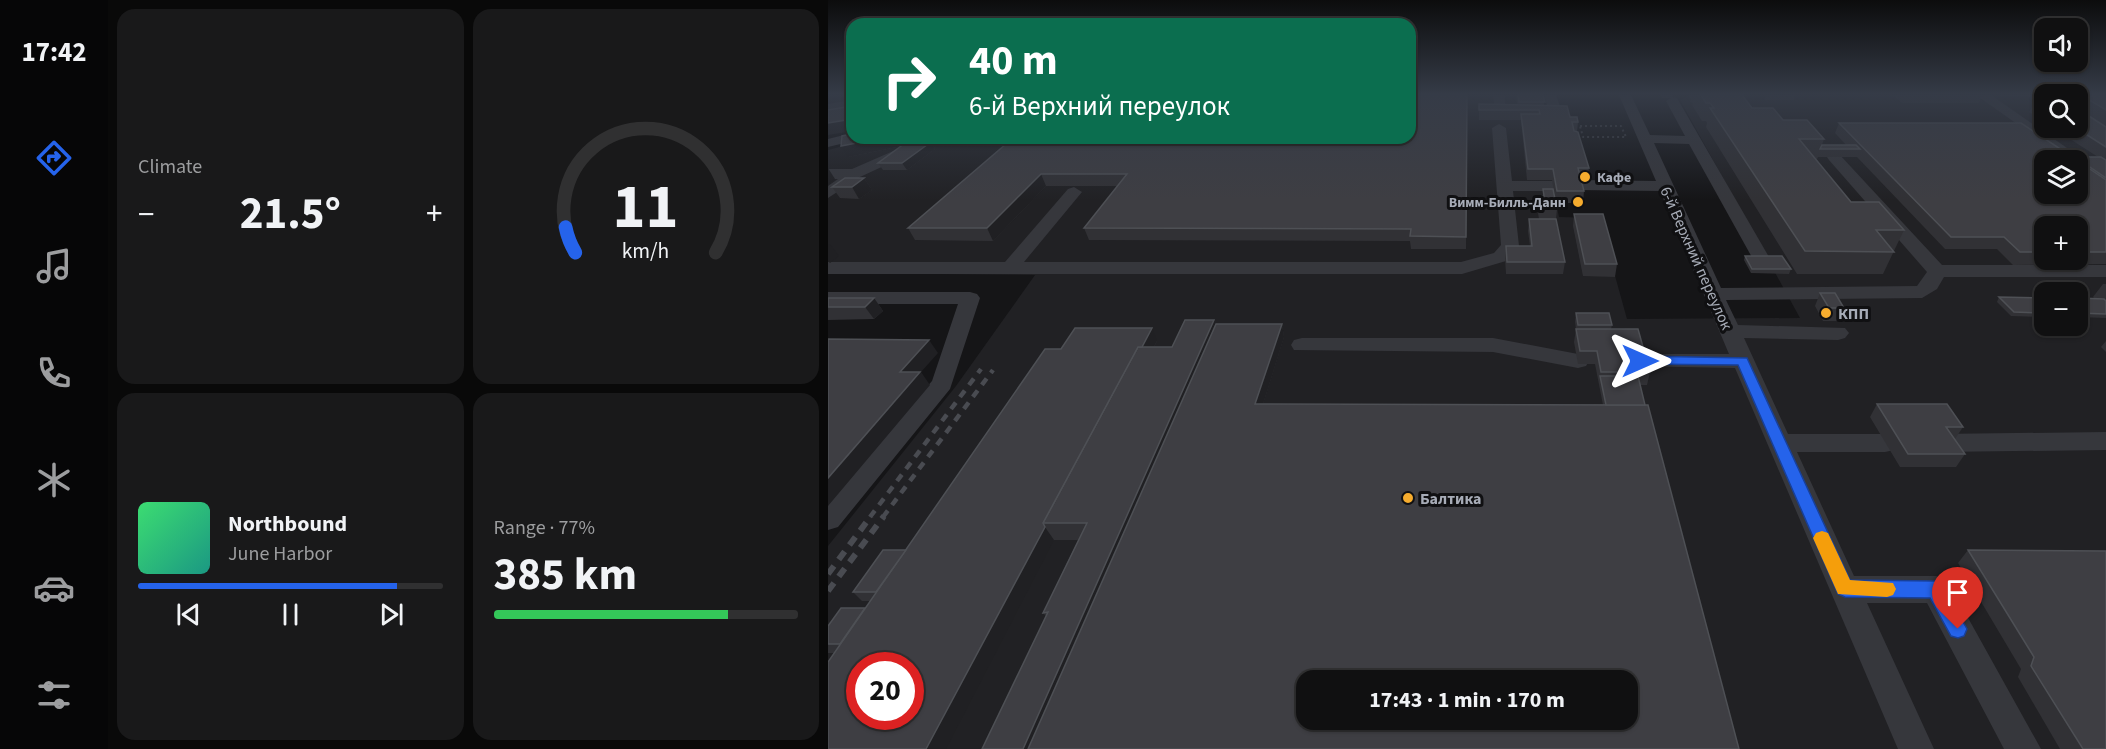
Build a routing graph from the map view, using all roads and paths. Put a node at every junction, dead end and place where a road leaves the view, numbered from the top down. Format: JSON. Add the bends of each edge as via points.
{"nodes":[{"id":1,"x":1499,"y":130,"type":"edge"},
{"id":2,"x":1581,"y":130,"type":"edge"},
{"id":3,"x":1626,"y":130,"type":"edge"},
{"id":4,"x":1633,"y":130,"type":"edge"},
{"id":5,"x":1688,"y":130,"type":"edge"},
{"id":6,"x":2033,"y":130,"type":"edge"},
{"id":7,"x":846,"y":138,"type":"edge"},
{"id":8,"x":1635,"y":138,"type":"junction"},
{"id":9,"x":1694,"y":140,"type":"junction"},
{"id":10,"x":828,"y":143,"type":"edge"},
{"id":11,"x":919,"y":144,"type":"edge"},
{"id":12,"x":2062,"y":150,"type":"edge"},
{"id":13,"x":1829,"y":152,"type":"edge"},
{"id":14,"x":828,"y":174,"type":"edge"},
{"id":15,"x":855,"y":174,"type":"junction"},
{"id":16,"x":1578,"y":185,"type":"edge"},
{"id":17,"x":1504,"y":186,"type":"junction"},
{"id":18,"x":1553,"y":186,"type":"edge"},
{"id":19,"x":1666,"y":186,"type":"junction"},
{"id":20,"x":1074,"y":192,"type":"dead end"},
{"id":21,"x":828,"y":193,"type":"edge"},
{"id":22,"x":1760,"y":257,"type":"edge"},
{"id":23,"x":828,"y":268,"type":"edge"},
{"id":24,"x":1010,"y":268,"type":"junction"},
{"id":25,"x":1937,"y":271,"type":"junction"},
{"id":26,"x":2106,"y":271,"type":"edge"},
{"id":27,"x":1712,"y":294,"type":"junction"},
{"id":28,"x":828,"y":298,"type":"edge"},
{"id":29,"x":1729,"y":331,"type":"junction"},
{"id":30,"x":1838,"y":333,"type":"dead end"},
{"id":31,"x":1302,"y":345,"type":"dead end"},
{"id":32,"x":1578,"y":361,"type":"edge"},
{"id":33,"x":1640,"y":361,"type":"edge"},
{"id":34,"x":1742,"y":361,"type":"junction"},
{"id":35,"x":2106,"y":441,"type":"edge"},
{"id":36,"x":1779,"y":442,"type":"junction"},
{"id":37,"x":1885,"y":443,"type":"dead end"},
{"id":38,"x":1939,"y":443,"type":"edge"},
{"id":39,"x":828,"y":519,"type":"edge"},
{"id":40,"x":1845,"y":588,"type":"junction"},
{"id":41,"x":1916,"y":749,"type":"edge"},
{"id":42,"x":2023,"y":749,"type":"edge"}],
"edges":[{"from":1,"to":17,"type":"street"},
{"from":2,"to":8,"type":"path","via":[[1583,137]]},
{"from":3,"to":8,"type":"path"},
{"from":4,"to":8,"type":"street","name":"6-й Верхний переулок"},
{"from":5,"to":9,"type":"street"},
{"from":6,"to":12,"type":"street"},
{"from":7,"to":10,"type":"street"},
{"from":8,"to":9,"type":"street"},
{"from":8,"to":19,"type":"street","name":"6-й Верхний переулок"},
{"from":9,"to":22,"type":"street"},
{"from":11,"to":15,"type":"street"},
{"from":13,"to":25,"type":"street"},
{"from":14,"to":15,"type":"street"},
{"from":15,"to":21,"type":"street"},
{"from":16,"to":19,"type":"street"},
{"from":17,"to":18,"type":"street"},
{"from":17,"to":24,"type":"street","via":[[1510,246],[1500,257],[1462,268]]},
{"from":19,"to":27,"type":"street","name":"6-й Верхний переулок"},
{"from":20,"to":24,"type":"street"},
{"from":23,"to":24,"type":"street"},
{"from":25,"to":26,"type":"street"},
{"from":25,"to":27,"type":"street","via":[[1922,292]]},
{"from":27,"to":29,"type":"street","name":"6-й Верхний переулок"},
{"from":28,"to":39,"type":"street","via":[[970,298],[942,384]]},
{"from":29,"to":30,"type":"street"},
{"from":29,"to":34,"type":"street","name":"6-й Верхний переулок"},
{"from":31,"to":32,"type":"street","via":[[1493,345]]},
{"from":33,"to":34,"type":"street"},
{"from":34,"to":36,"type":"street","name":"6-й Верхний переулок"},
{"from":35,"to":38,"type":"street"},
{"from":36,"to":37,"type":"street"},
{"from":36,"to":40,"type":"street","name":"6-й Верхний переулок"},
{"from":40,"to":41,"type":"street","name":"6-й Верхний переулок"},
{"from":40,"to":42,"type":"street","via":[[1935,590]]}]}
